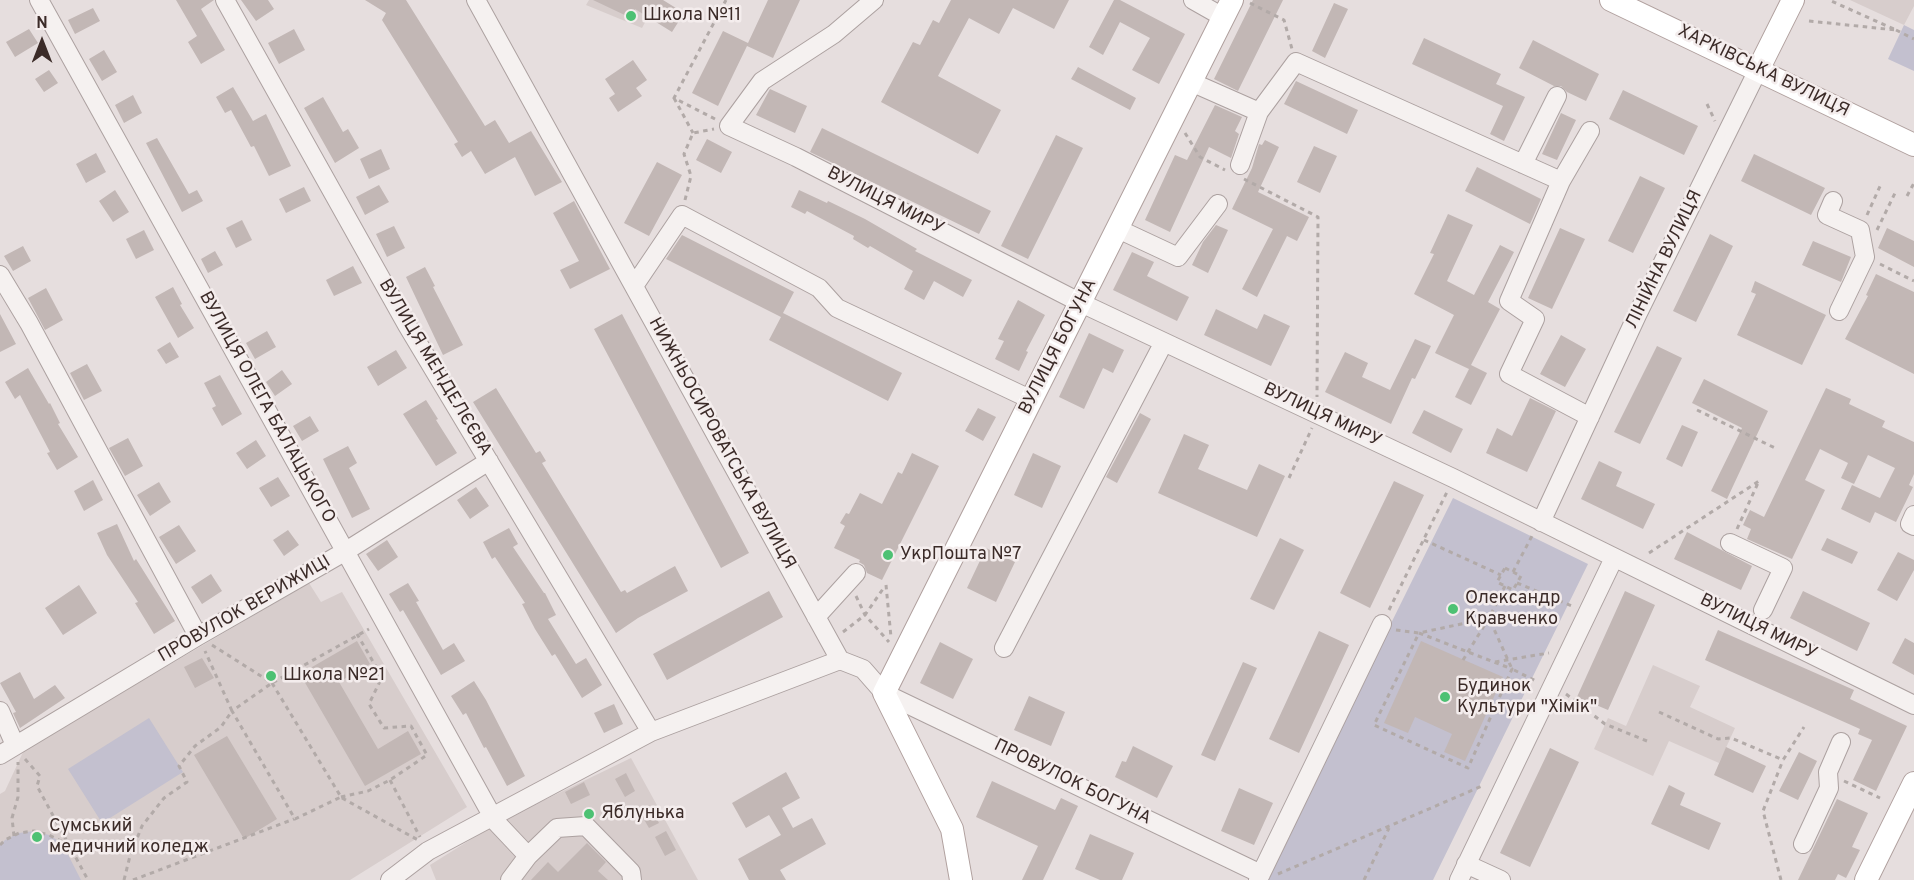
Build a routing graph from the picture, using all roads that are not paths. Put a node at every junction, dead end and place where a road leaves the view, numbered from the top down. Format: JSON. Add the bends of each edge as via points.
{"nodes":[{"id":1,"x":39,"y":0,"type":"edge"},
{"id":2,"x":225,"y":0,"type":"edge"},
{"id":3,"x":476,"y":0,"type":"edge"},
{"id":4,"x":874,"y":0,"type":"edge"},
{"id":5,"x":1193,"y":0,"type":"edge"},
{"id":6,"x":1611,"y":0,"type":"edge"},
{"id":7,"x":1793,"y":0,"type":"edge"},
{"id":8,"x":1228,"y":8,"type":"edge"},
{"id":9,"x":1758,"y":70,"type":"junction"},
{"id":10,"x":1191,"y":82,"type":"junction"},
{"id":11,"x":1557,"y":96,"type":"dead end"},
{"id":12,"x":1260,"y":112,"type":"junction"},
{"id":13,"x":1590,"y":131,"type":"dead end"},
{"id":14,"x":1914,"y":146,"type":"edge"},
{"id":15,"x":1523,"y":164,"type":"junction"},
{"id":16,"x":1234,"y":170,"type":"road end"},
{"id":17,"x":1561,"y":181,"type":"junction"},
{"id":18,"x":1833,"y":201,"type":"dead end"},
{"id":19,"x":1218,"y":204,"type":"dead end"},
{"id":20,"x":1118,"y":229,"type":"junction"},
{"id":21,"x":0,"y":275,"type":"edge"},
{"id":22,"x":634,"y":286,"type":"junction"},
{"id":23,"x":1081,"y":303,"type":"junction"},
{"id":24,"x":1839,"y":311,"type":"dead end"},
{"id":25,"x":1164,"y":342,"type":"junction"},
{"id":26,"x":1032,"y":400,"type":"junction"},
{"id":27,"x":1590,"y":417,"type":"junction"},
{"id":28,"x":489,"y":461,"type":"junction"},
{"id":29,"x":1914,"y":515,"type":"edge"},
{"id":30,"x":1538,"y":526,"type":"junction"},
{"id":31,"x":1914,"y":526,"type":"edge"},
{"id":32,"x":1730,"y":543,"type":"road end"},
{"id":33,"x":346,"y":551,"type":"junction"},
{"id":34,"x":1614,"y":558,"type":"junction"},
{"id":35,"x":856,"y":573,"type":"dead end"},
{"id":36,"x":1763,"y":610,"type":"dead end"},
{"id":37,"x":816,"y":616,"type":"junction"},
{"id":38,"x":1388,"y":627,"type":"road end"},
{"id":39,"x":198,"y":636,"type":"junction"},
{"id":40,"x":1004,"y":648,"type":"dead end"},
{"id":41,"x":840,"y":660,"type":"junction"},
{"id":42,"x":884,"y":693,"type":"junction"},
{"id":43,"x":1914,"y":705,"type":"edge"},
{"id":44,"x":0,"y":711,"type":"edge"},
{"id":45,"x":651,"y":732,"type":"junction"},
{"id":46,"x":1841,"y":742,"type":"dead end"},
{"id":47,"x":8,"y":750,"type":"edge"},
{"id":48,"x":1914,"y":783,"type":"edge"},
{"id":49,"x":493,"y":816,"type":"junction"},
{"id":50,"x":1803,"y":844,"type":"dead end"},
{"id":51,"x":528,"y":856,"type":"junction"},
{"id":52,"x":416,"y":872,"type":"edge"},
{"id":53,"x":1462,"y":872,"type":"edge"},
{"id":54,"x":1263,"y":877,"type":"edge"},
{"id":55,"x":390,"y":880,"type":"edge"},
{"id":56,"x":510,"y":880,"type":"edge"},
{"id":57,"x":632,"y":880,"type":"edge"},
{"id":58,"x":961,"y":880,"type":"edge"},
{"id":59,"x":1501,"y":880,"type":"edge"},
{"id":60,"x":1866,"y":880,"type":"edge"}],
"edges":[{"from":1,"to":33,"type":"street","name":"ВУЛИЦЯ ОЛЕГА БАЛАЦЬКОГО"},
{"from":2,"to":28,"type":"street","name":"ВУЛИЦЯ МЕНДЕЛЄЄВА","via":[[406,326]]},
{"from":3,"to":22,"type":"street","name":"НИЖНЬОСИРОВАТСЬКА ВУЛИЦЯ"},
{"from":4,"to":23,"type":"street","name":"ВУЛИЦЯ МИРУ","via":[[834,34],[762,81],[729,126]]},
{"from":5,"to":8,"type":"street"},
{"from":6,"to":9,"type":"main road","name":"ХАРКІВСЬКА ВУЛИЦЯ"},
{"from":7,"to":9,"type":"main road","name":"ЛІНІЙНА ВУЛИЦЯ"},
{"from":8,"to":10,"type":"main road","name":"ВУЛИЦЯ БОГУНА"},
{"from":9,"to":14,"type":"main road","name":"ХАРКІВСЬКА ВУЛИЦЯ"},
{"from":9,"to":27,"type":"street","name":"ЛІНІЙНА ВУЛИЦЯ"},
{"from":10,"to":12,"type":"street"},
{"from":10,"to":20,"type":"main road","name":"ВУЛИЦЯ БОГУНА"},
{"from":11,"to":15,"type":"street"},
{"from":12,"to":15,"type":"street","via":[[1296,62]]},
{"from":12,"to":16,"type":"street"},
{"from":13,"to":17,"type":"street"},
{"from":15,"to":17,"type":"street"},
{"from":17,"to":27,"type":"street","via":[[1509,301],[1535,319],[1509,374]]},
{"from":18,"to":24,"type":"street","via":[[1827,215],[1860,230],[1865,257]]},
{"from":19,"to":20,"type":"street","via":[[1178,257]]},
{"from":20,"to":23,"type":"main road","name":"ВУЛИЦЯ БОГУНА"},
{"from":21,"to":39,"type":"street"},
{"from":22,"to":26,"type":"street","via":[[682,215],[819,288],[837,308]]},
{"from":22,"to":37,"type":"street","name":"НИЖНЬОСИРОВАТСЬКА ВУЛИЦЯ"},
{"from":23,"to":25,"type":"street","name":"ВУЛИЦЯ МИРУ"},
{"from":23,"to":26,"type":"main road","name":"ВУЛИЦЯ БОГУНА"},
{"from":25,"to":30,"type":"street","name":"ВУЛИЦЯ МИРУ","via":[[1453,477]]},
{"from":25,"to":40,"type":"street"},
{"from":26,"to":42,"type":"main road","name":"ВУЛИЦЯ БОГУНА"},
{"from":27,"to":30,"type":"street","name":"ЛІНІЙНА ВУЛИЦЯ"},
{"from":28,"to":33,"type":"street","name":"ПРОВУЛОК ВЕРИЖИЦІ"},
{"from":28,"to":45,"type":"street","name":"ВУЛИЦЯ МЕНДЕЛЄЄВА"},
{"from":29,"to":31,"type":"street","via":[[1910,524]]},
{"from":30,"to":34,"type":"street","name":"ВУЛИЦЯ МИРУ"},
{"from":32,"to":36,"type":"street","via":[[1782,568]]},
{"from":33,"to":39,"type":"street","name":"ПРОВУЛОК ВЕРИЖИЦІ"},
{"from":33,"to":49,"type":"street","name":"ВУЛИЦЯ ОЛЕГА БАЛАЦЬКОГО"},
{"from":34,"to":43,"type":"street","name":"ВУЛИЦЯ МИРУ"},
{"from":34,"to":53,"type":"street"},
{"from":35,"to":37,"type":"street"},
{"from":37,"to":41,"type":"street","name":"НИЖНЬОСИРОВАТСЬКА ВУЛИЦЯ"},
{"from":38,"to":54,"type":"street"},
{"from":39,"to":47,"type":"street","name":"ПРОВУЛОК ВЕРИЖИЦІ"},
{"from":41,"to":42,"type":"street","via":[[863,669]]},
{"from":41,"to":45,"type":"street"},
{"from":42,"to":54,"type":"street","name":"ПРОВУЛОК БОГУНА"},
{"from":42,"to":58,"type":"main road","via":[[952,829]]},
{"from":44,"to":47,"type":"street"},
{"from":45,"to":49,"type":"street"},
{"from":46,"to":50,"type":"street","via":[[1828,772],[1829,788]]},
{"from":48,"to":60,"type":"main road"},
{"from":49,"to":51,"type":"street","name":"ВУЛИЦЯ ОЛЕГА БАЛАЦЬКОГО"},
{"from":49,"to":52,"type":"street","via":[[428,851]]},
{"from":51,"to":56,"type":"street"},
{"from":51,"to":57,"type":"street","via":[[558,828],[586,826],[631,872]]},
{"from":52,"to":55,"type":"street"},
{"from":53,"to":59,"type":"street"}]}
